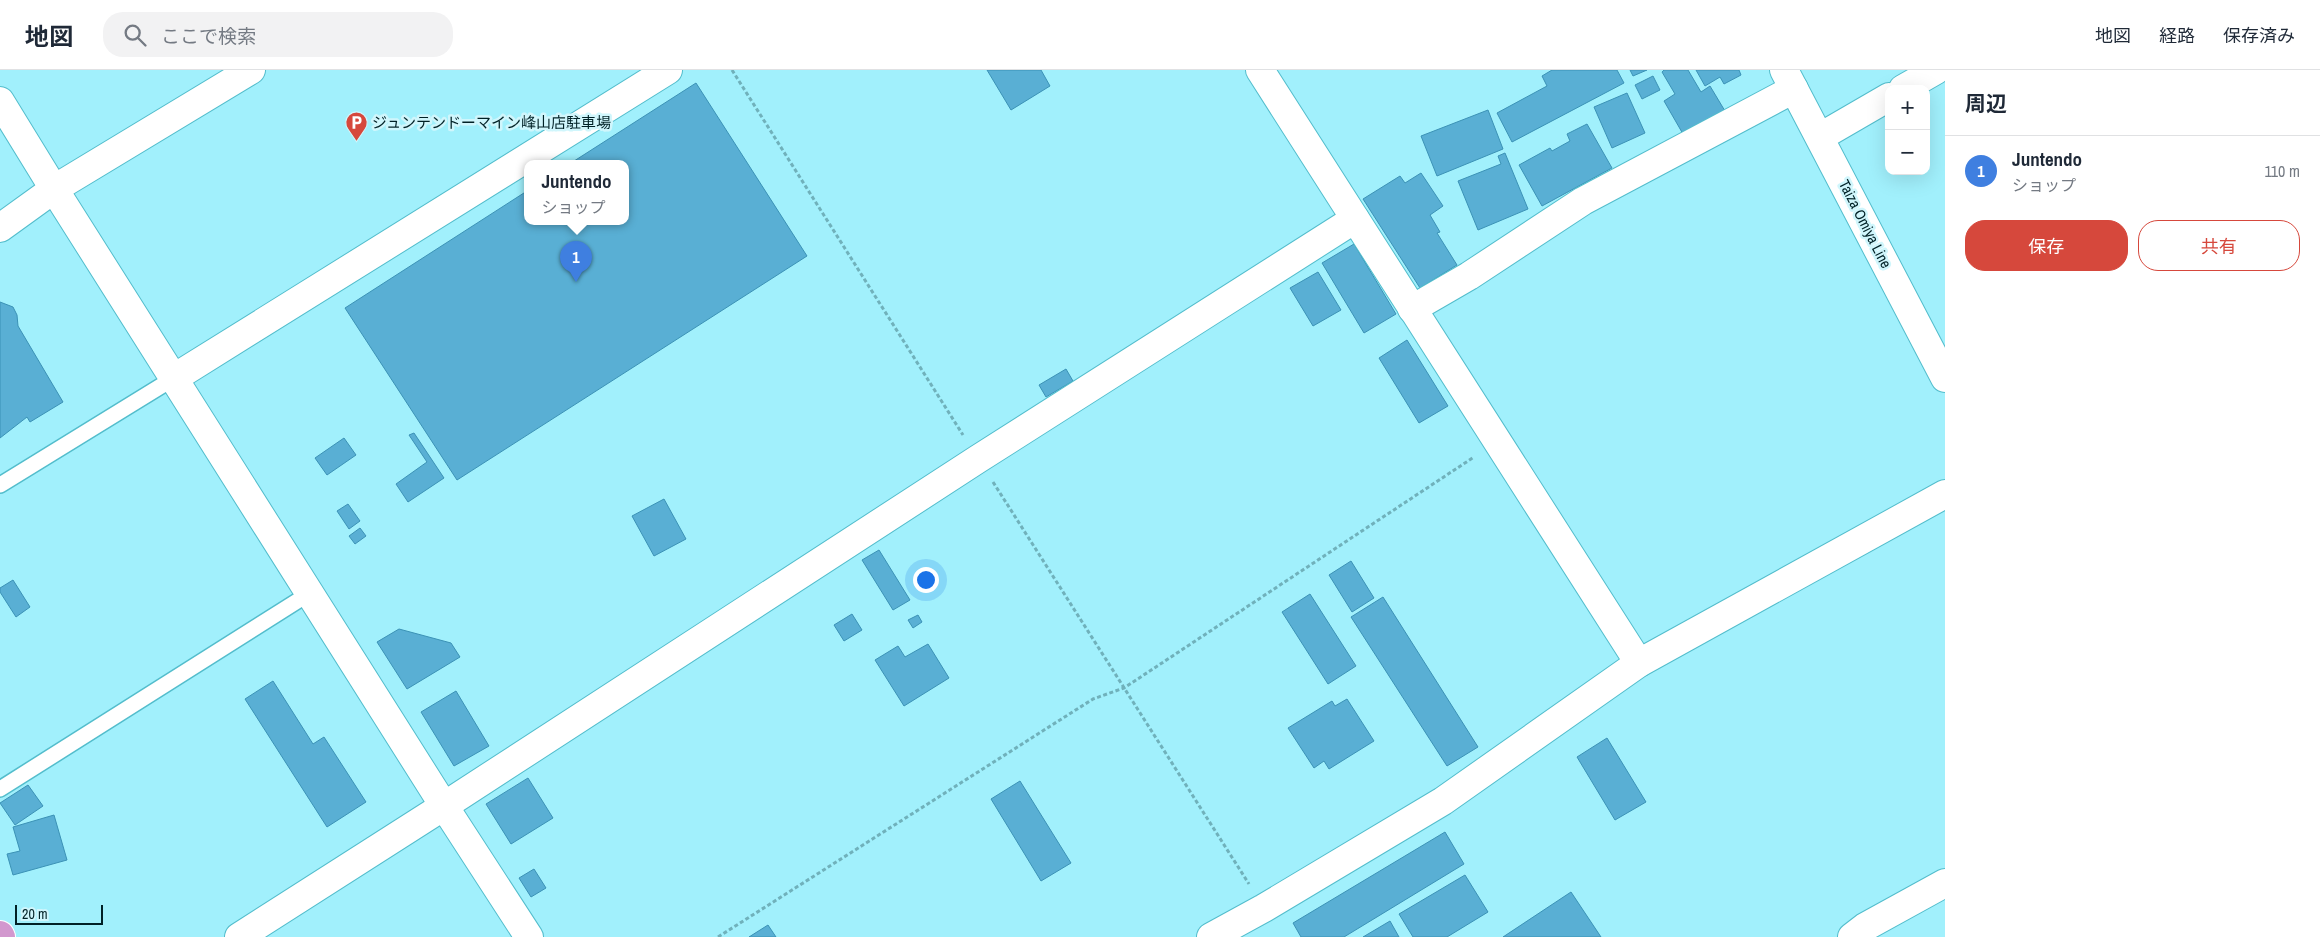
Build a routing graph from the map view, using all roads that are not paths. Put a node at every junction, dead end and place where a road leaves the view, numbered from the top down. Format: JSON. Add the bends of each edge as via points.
{"nodes":[{"id":1,"x":251,"y":70,"type":"edge"},
{"id":2,"x":668,"y":70,"type":"edge"},
{"id":3,"x":1260,"y":70,"type":"edge"},
{"id":4,"x":1936,"y":70,"type":"edge"},
{"id":5,"x":1789,"y":79,"type":"edge"},
{"id":6,"x":1910,"y":85,"type":"edge"},
{"id":7,"x":1885,"y":99,"type":"edge"},
{"id":8,"x":0,"y":101,"type":"edge"},
{"id":9,"x":1820,"y":137,"type":"junction"},
{"id":10,"x":54,"y":189,"type":"junction"},
{"id":11,"x":1355,"y":220,"type":"junction"},
{"id":12,"x":0,"y":228,"type":"edge"},
{"id":13,"x":1412,"y":309,"type":"junction"},
{"id":14,"x":174,"y":378,"type":"junction"},
{"id":15,"x":1945,"y":378,"type":"edge"},
{"id":16,"x":0,"y":485,"type":"edge"},
{"id":17,"x":1945,"y":494,"type":"edge"},
{"id":18,"x":310,"y":593,"type":"junction"},
{"id":19,"x":1640,"y":663,"type":"junction"},
{"id":20,"x":0,"y":789,"type":"edge"},
{"id":21,"x":444,"y":806,"type":"junction"},
{"id":22,"x":1945,"y":883,"type":"edge"},
{"id":23,"x":239,"y":937,"type":"edge"},
{"id":24,"x":529,"y":937,"type":"edge"},
{"id":25,"x":1211,"y":937,"type":"edge"},
{"id":26,"x":1852,"y":937,"type":"edge"}],
"edges":[{"from":1,"to":10,"type":"street"},
{"from":2,"to":14,"type":"street"},
{"from":3,"to":11,"type":"street"},
{"from":4,"to":6,"type":"street"},
{"from":5,"to":9,"type":"street","name":"Taiza Omiya Line"},
{"from":5,"to":13,"type":"street","via":[[1583,201],[1469,276]]},
{"from":7,"to":9,"type":"street"},
{"from":8,"to":10,"type":"street"},
{"from":9,"to":15,"type":"street","name":"Taiza Omiya Line"},
{"from":10,"to":12,"type":"street"},
{"from":10,"to":14,"type":"street"},
{"from":11,"to":13,"type":"street"},
{"from":11,"to":21,"type":"street","via":[[978,459]]},
{"from":13,"to":19,"type":"street"},
{"from":14,"to":16,"type":"lane"},
{"from":14,"to":18,"type":"street"},
{"from":17,"to":19,"type":"street"},
{"from":18,"to":20,"type":"lane"},
{"from":18,"to":21,"type":"street"},
{"from":19,"to":25,"type":"street","via":[[1443,801]]},
{"from":21,"to":23,"type":"street"},
{"from":21,"to":24,"type":"street"},
{"from":22,"to":26,"type":"street"}]}
